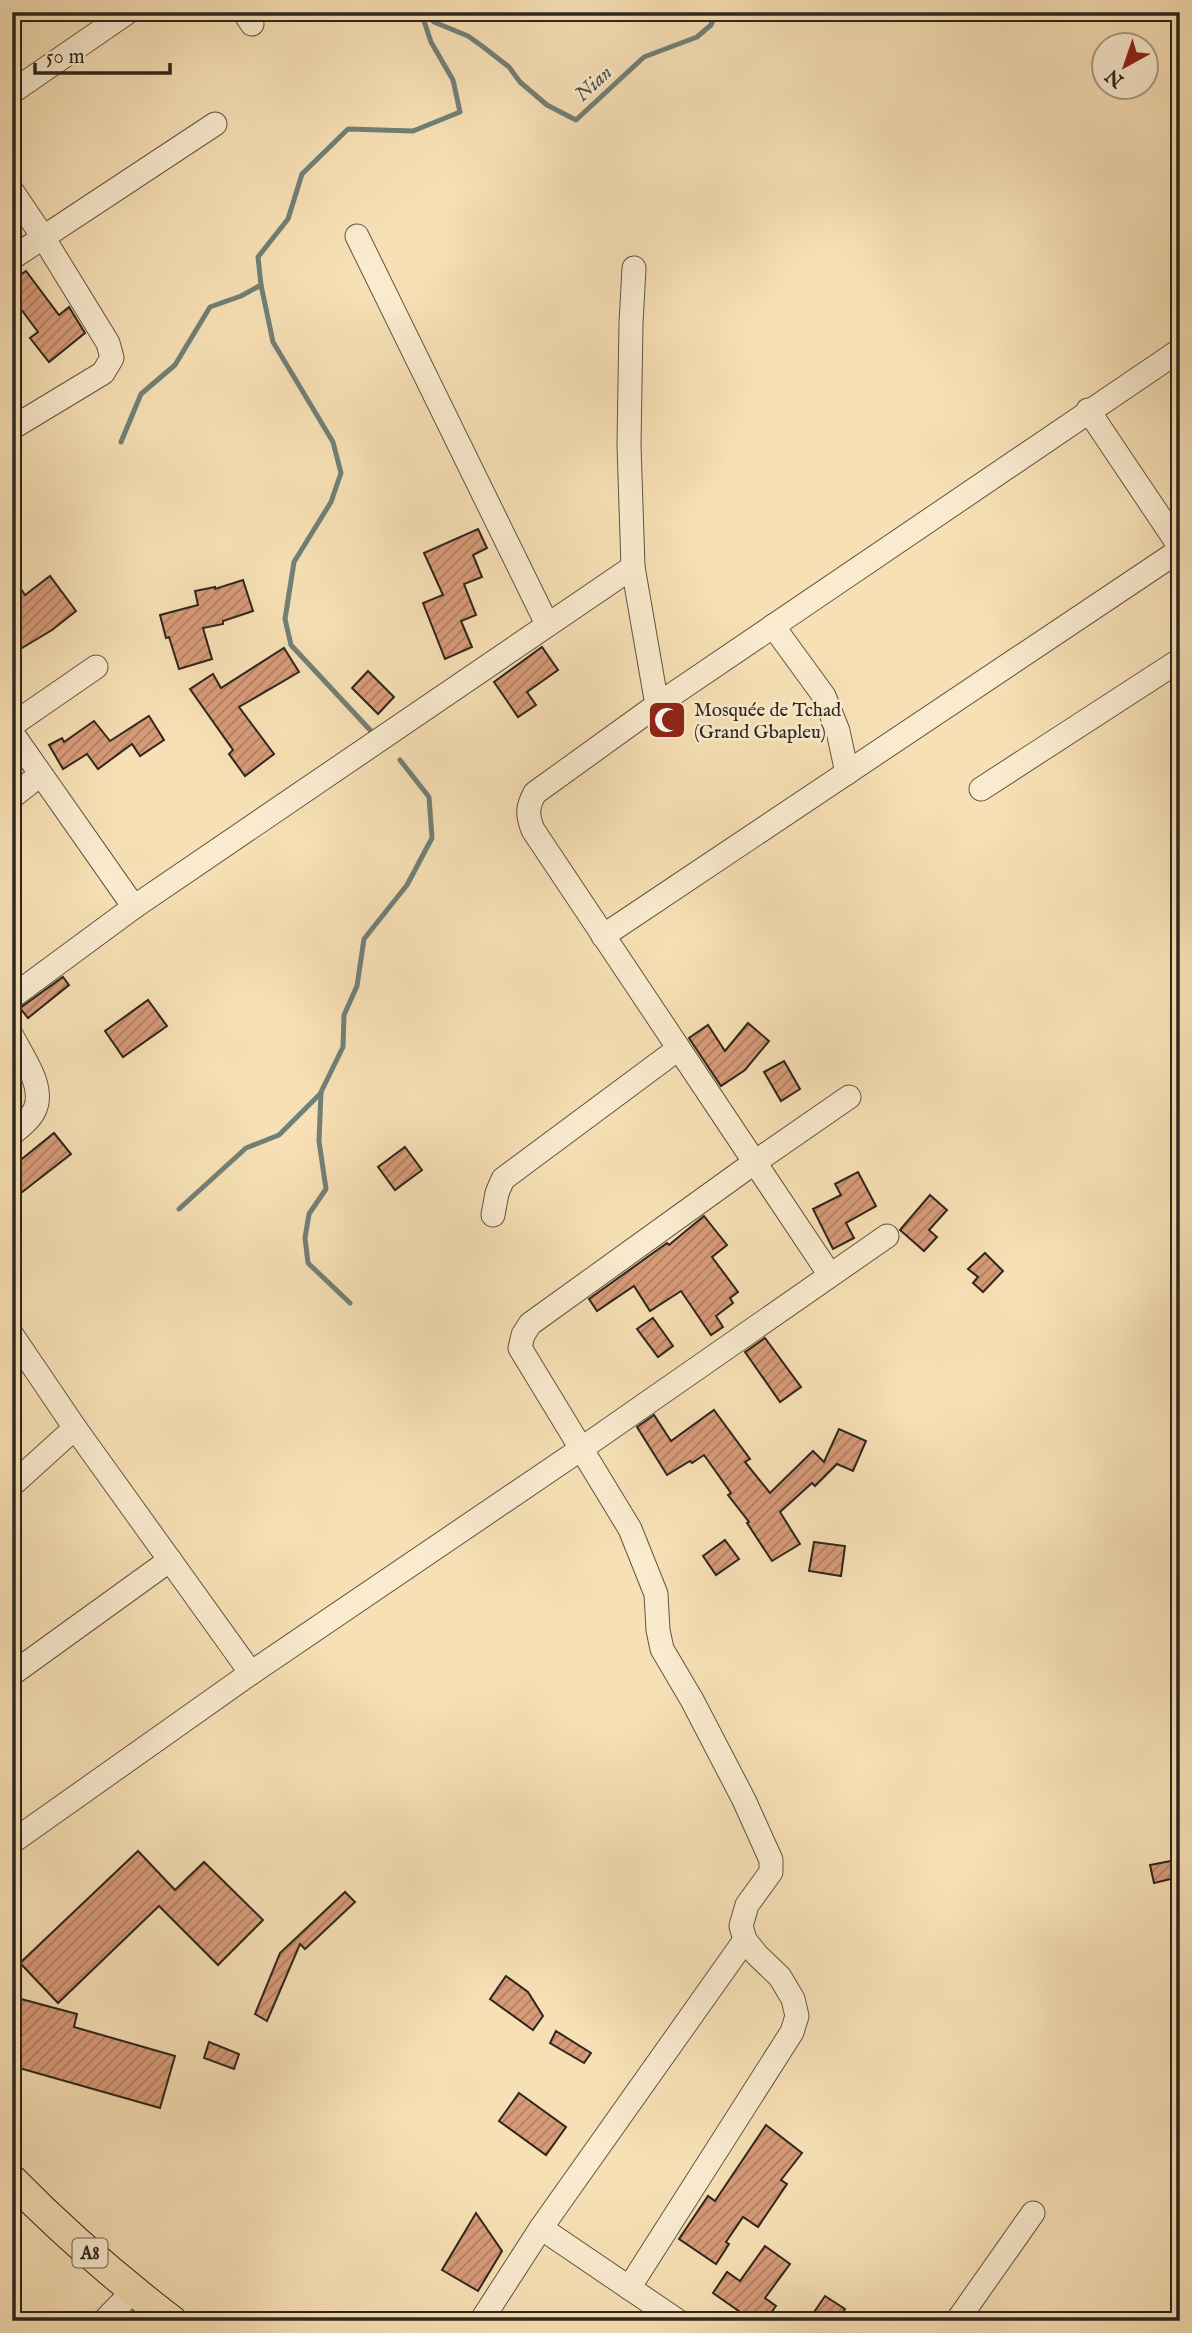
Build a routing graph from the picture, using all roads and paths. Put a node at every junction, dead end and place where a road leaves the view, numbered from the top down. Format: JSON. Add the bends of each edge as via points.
{"nodes":[{"id":1,"x":128,"y":12,"type":"edge"},
{"id":2,"x":12,"y":92,"type":"edge"},
{"id":3,"x":215,"y":124,"type":"dead end"},
{"id":4,"x":12,"y":191,"type":"edge"},
{"id":5,"x":357,"y":236,"type":"dead end"},
{"id":6,"x":43,"y":237,"type":"junction"},
{"id":7,"x":12,"y":258,"type":"edge"},
{"id":8,"x":634,"y":268,"type":"dead end"},
{"id":9,"x":1180,"y":350,"type":"edge"},
{"id":10,"x":1088,"y":410,"type":"junction"},
{"id":11,"x":12,"y":428,"type":"edge"},
{"id":12,"x":1180,"y":548,"type":"edge"},
{"id":13,"x":633,"y":567,"type":"junction"},
{"id":14,"x":547,"y":624,"type":"junction"},
{"id":15,"x":773,"y":626,"type":"junction"},
{"id":16,"x":1180,"y":660,"type":"edge"},
{"id":17,"x":96,"y":667,"type":"dead end"},
{"id":18,"x":657,"y":705,"type":"junction"},
{"id":19,"x":12,"y":724,"type":"edge"},
{"id":20,"x":12,"y":733,"type":"edge"},
{"id":21,"x":847,"y":773,"type":"junction"},
{"id":22,"x":40,"y":775,"type":"junction"},
{"id":23,"x":982,"y":789,"type":"dead end"},
{"id":24,"x":12,"y":797,"type":"edge"},
{"id":25,"x":134,"y":907,"type":"junction"},
{"id":26,"x":603,"y":936,"type":"junction"},
{"id":27,"x":12,"y":997,"type":"edge"},
{"id":28,"x":12,"y":1036,"type":"edge"},
{"id":29,"x":678,"y":1049,"type":"junction"},
{"id":30,"x":849,"y":1097,"type":"dead end"},
{"id":31,"x":12,"y":1134,"type":"edge"},
{"id":32,"x":755,"y":1162,"type":"junction"},
{"id":33,"x":493,"y":1215,"type":"dead end"},
{"id":34,"x":887,"y":1236,"type":"dead end"},
{"id":35,"x":831,"y":1275,"type":"junction"},
{"id":36,"x":12,"y":1335,"type":"edge"},
{"id":37,"x":75,"y":1428,"type":"junction"},
{"id":38,"x":581,"y":1449,"type":"junction"},
{"id":39,"x":12,"y":1485,"type":"edge"},
{"id":40,"x":170,"y":1560,"type":"junction"},
{"id":41,"x":251,"y":1673,"type":"junction"},
{"id":42,"x":12,"y":1674,"type":"edge"},
{"id":43,"x":12,"y":1842,"type":"edge"},
{"id":44,"x":745,"y":1940,"type":"junction"},
{"id":45,"x":12,"y":2180,"type":"edge"},
{"id":46,"x":1032,"y":2213,"type":"dead end"},
{"id":47,"x":541,"y":2228,"type":"junction"},
{"id":48,"x":629,"y":2288,"type":"junction"},
{"id":49,"x":134,"y":2291,"type":"junction"},
{"id":50,"x":104,"y":2321,"type":"edge"},
{"id":51,"x":172,"y":2321,"type":"edge"},
{"id":52,"x":481,"y":2321,"type":"edge"},
{"id":53,"x":678,"y":2321,"type":"edge"},
{"id":54,"x":957,"y":2321,"type":"edge"}],
"edges":[{"from":1,"to":2,"type":"street"},
{"from":3,"to":6,"type":"street"},
{"from":4,"to":6,"type":"street"},
{"from":5,"to":14,"type":"street"},
{"from":6,"to":7,"type":"street"},
{"from":6,"to":11,"type":"street","via":[[108,343],[112,358],[103,373]]},
{"from":8,"to":13,"type":"street","via":[[629,445]]},
{"from":9,"to":10,"type":"street"},
{"from":10,"to":12,"type":"street"},
{"from":10,"to":15,"type":"street"},
{"from":12,"to":21,"type":"street"},
{"from":13,"to":14,"type":"street"},
{"from":13,"to":18,"type":"street"},
{"from":14,"to":25,"type":"street"},
{"from":15,"to":18,"type":"street"},
{"from":15,"to":21,"type":"street","via":[[824,696]]},
{"from":16,"to":23,"type":"street"},
{"from":17,"to":19,"type":"street"},
{"from":18,"to":26,"type":"street","via":[[535,793],[528,807],[533,830]]},
{"from":20,"to":22,"type":"street"},
{"from":21,"to":26,"type":"street"},
{"from":22,"to":24,"type":"street"},
{"from":22,"to":25,"type":"street"},
{"from":25,"to":27,"type":"street"},
{"from":26,"to":29,"type":"street"},
{"from":28,"to":31,"type":"street","via":[[38,1095],[35,1110]]},
{"from":29,"to":32,"type":"street"},
{"from":29,"to":33,"type":"street","via":[[503,1179]]},
{"from":30,"to":32,"type":"street"},
{"from":32,"to":35,"type":"street"},
{"from":32,"to":38,"type":"street","via":[[530,1324],[523,1335],[520,1348]]},
{"from":34,"to":35,"type":"street"},
{"from":35,"to":38,"type":"street"},
{"from":36,"to":37,"type":"street"},
{"from":37,"to":39,"type":"street"},
{"from":37,"to":40,"type":"street"},
{"from":38,"to":41,"type":"street"},
{"from":38,"to":44,"type":"street","via":[[629,1529],[649,1574],[662,1649],[744,1800],[771,1860],[771,1872],[747,1905],[741,1926]]},
{"from":40,"to":41,"type":"street"},
{"from":40,"to":42,"type":"street"},
{"from":41,"to":43,"type":"street"},
{"from":44,"to":47,"type":"street"},
{"from":44,"to":48,"type":"street","via":[[780,1977],[793,1999],[797,2016],[792,2032]]},
{"from":45,"to":49,"type":"main road","number":"A8"},
{"from":46,"to":54,"type":"street"},
{"from":47,"to":48,"type":"street"},
{"from":47,"to":52,"type":"street"},
{"from":48,"to":53,"type":"street"},
{"from":49,"to":50,"type":"street"},
{"from":49,"to":51,"type":"main road","number":"A8"}]}
